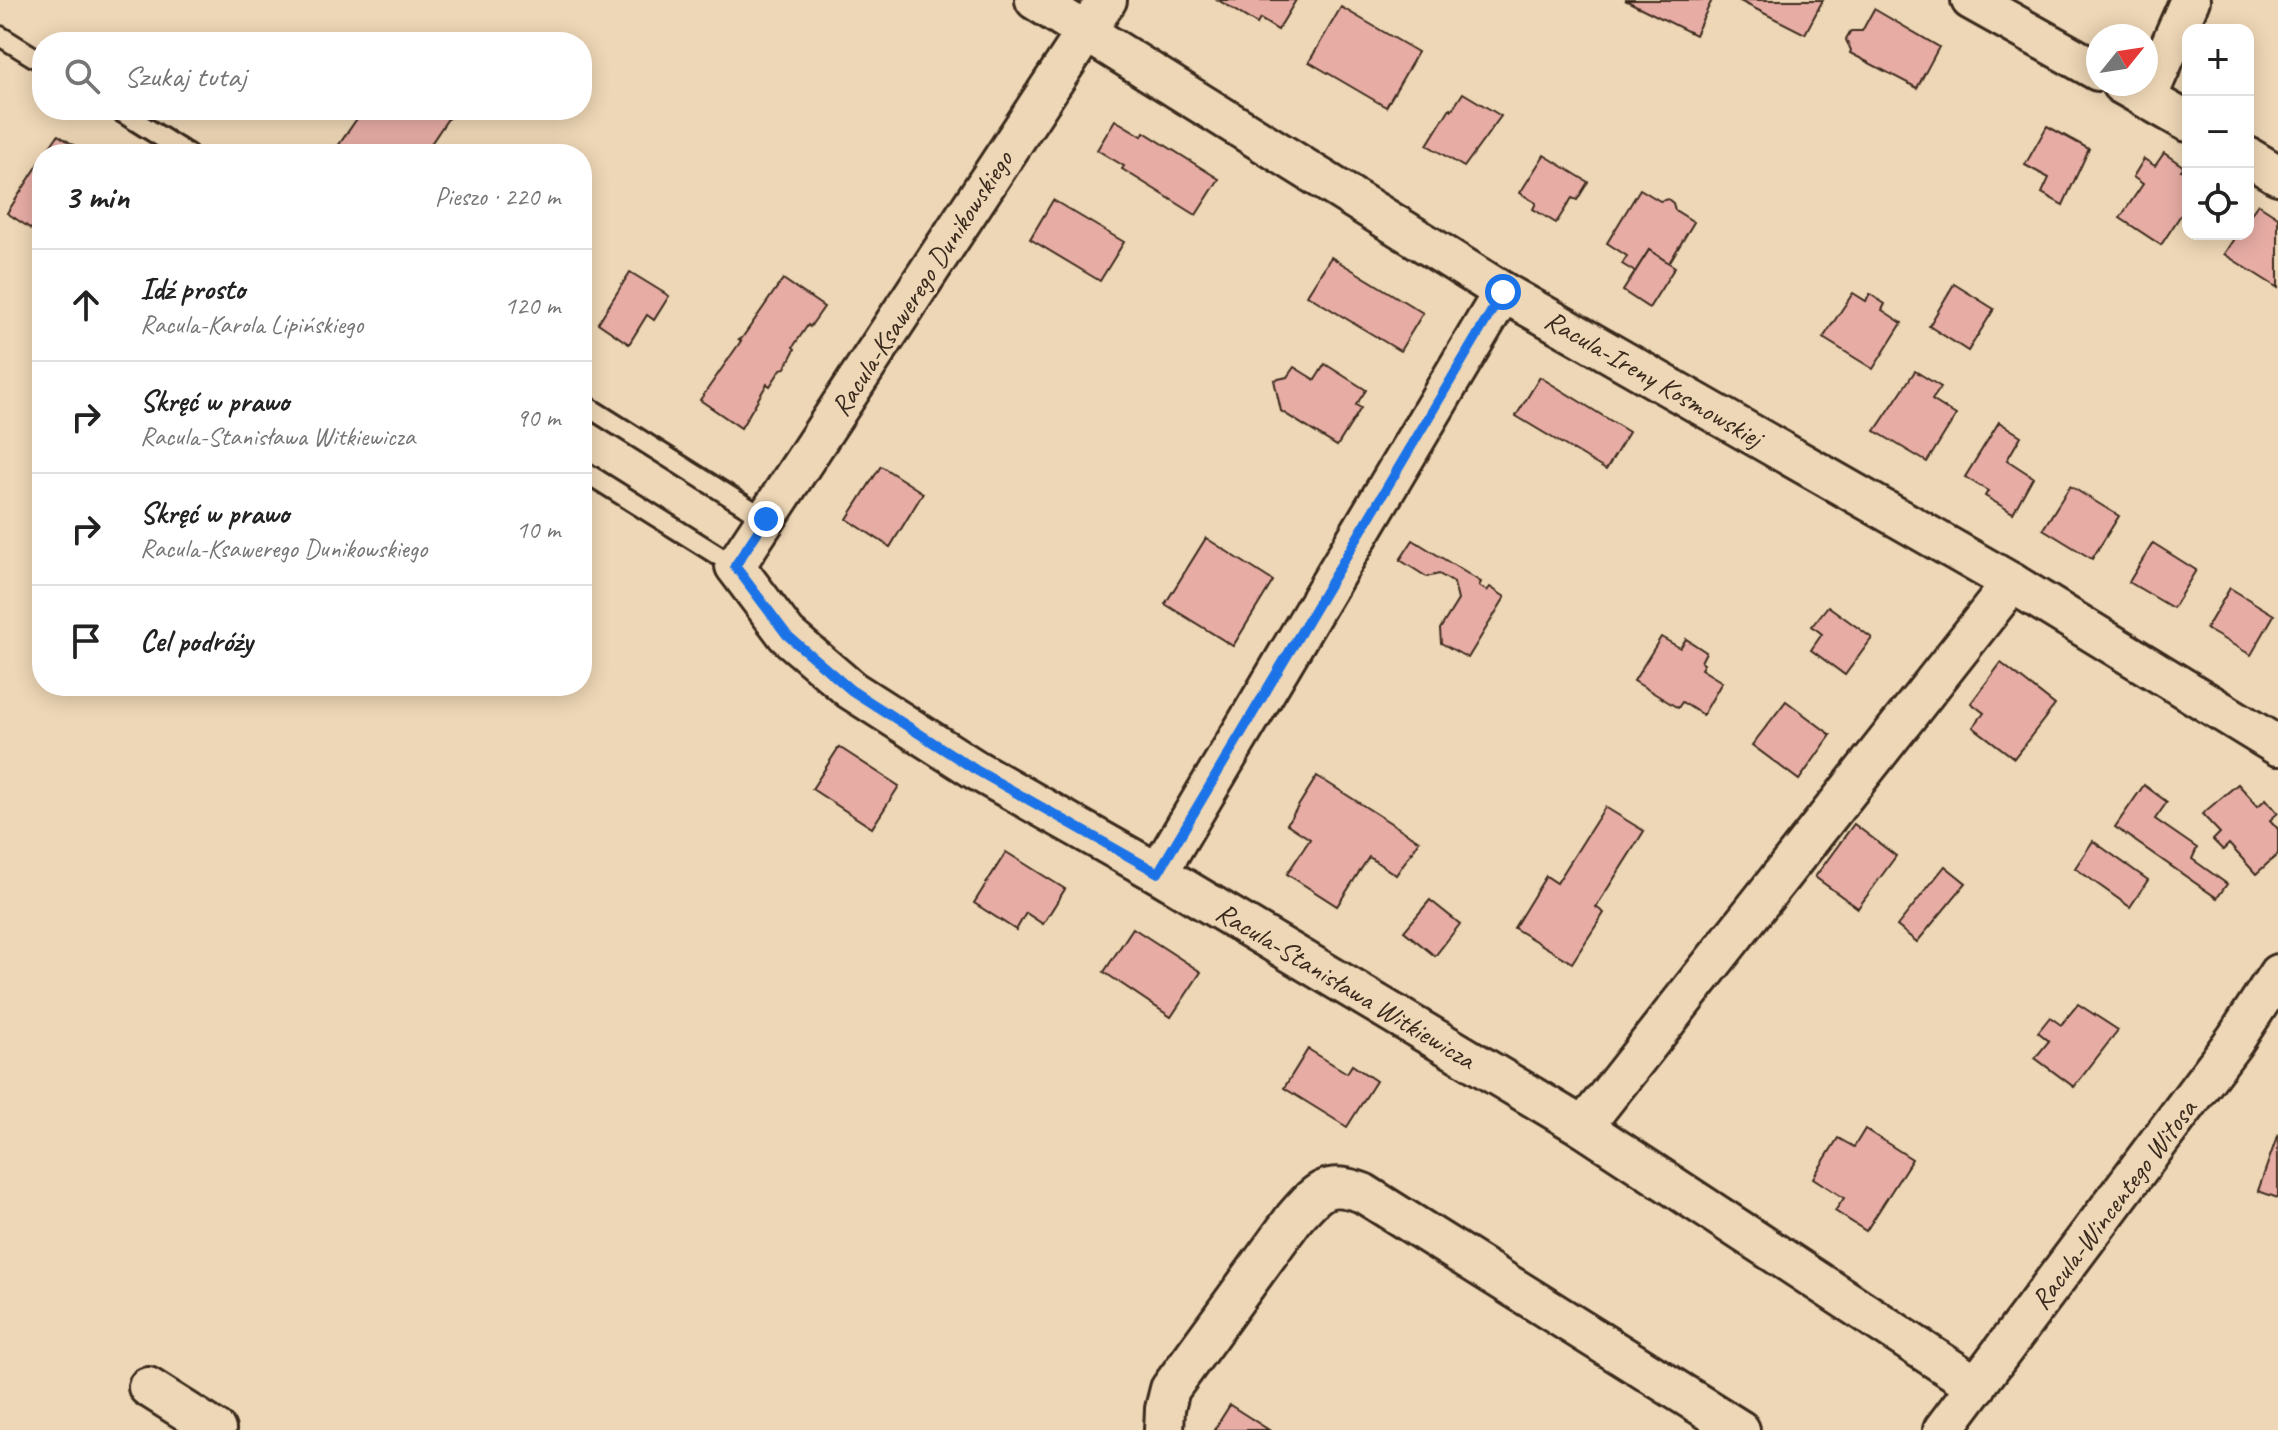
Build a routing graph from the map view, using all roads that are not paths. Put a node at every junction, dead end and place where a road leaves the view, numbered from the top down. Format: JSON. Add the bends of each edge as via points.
{"nodes":[{"id":1,"x":1035,"y":0,"type":"edge"},
{"id":2,"x":1107,"y":0,"type":"edge"},
{"id":3,"x":1971,"y":0,"type":"edge"},
{"id":4,"x":2190,"y":0,"type":"edge"},
{"id":5,"x":1086,"y":33,"type":"junction"},
{"id":6,"x":0,"y":36,"type":"edge"},
{"id":7,"x":2158,"y":52,"type":"edge"},
{"id":8,"x":32,"y":56,"type":"edge"},
{"id":9,"x":2086,"y":64,"type":"edge"},
{"id":10,"x":2143,"y":96,"type":"edge"},
{"id":11,"x":2182,"y":119,"type":"edge"},
{"id":12,"x":134,"y":120,"type":"edge"},
{"id":13,"x":172,"y":144,"type":"edge"},
{"id":14,"x":2254,"y":161,"type":"edge"},
{"id":15,"x":2278,"y":175,"type":"edge"},
{"id":16,"x":1503,"y":292,"type":"junction"},
{"id":17,"x":592,"y":409,"type":"edge"},
{"id":18,"x":592,"y":476,"type":"edge"},
{"id":19,"x":766,"y":519,"type":"junction"},
{"id":20,"x":735,"y":566,"type":"junction"},
{"id":21,"x":2012,"y":583,"type":"junction"},
{"id":22,"x":2278,"y":746,"type":"edge"},
{"id":23,"x":1158,"y":873,"type":"junction"},
{"id":24,"x":2278,"y":974,"type":"edge"},
{"id":25,"x":1583,"y":1127,"type":"junction"},
{"id":26,"x":1977,"y":1386,"type":"junction"},
{"id":27,"x":148,"y":1387,"type":"dead end"},
{"id":28,"x":216,"y":1430,"type":"edge"},
{"id":29,"x":1164,"y":1430,"type":"edge"},
{"id":30,"x":1740,"y":1430,"type":"edge"},
{"id":31,"x":1943,"y":1430,"type":"edge"}],
"edges":[{"from":1,"to":5,"type":"street","name":"Racula-Ireny Kosmowskiej"},
{"from":2,"to":5,"type":"street","name":"Racula-Ksawerego Dunikowskiego"},
{"from":3,"to":9,"type":"street"},
{"from":4,"to":7,"type":"street"},
{"from":5,"to":16,"type":"street","name":"Racula-Ireny Kosmowskiej"},
{"from":5,"to":19,"type":"street","name":"Racula-Ksawerego Dunikowskiego"},
{"from":6,"to":8,"type":"lane"},
{"from":10,"to":11,"type":"street"},
{"from":12,"to":13,"type":"lane"},
{"from":14,"to":15,"type":"street"},
{"from":16,"to":21,"type":"street","name":"Racula-Ireny Kosmowskiej"},
{"from":16,"to":23,"type":"street"},
{"from":17,"to":19,"type":"lane"},
{"from":18,"to":20,"type":"lane"},
{"from":19,"to":20,"type":"street","name":"Racula-Ksawerego Dunikowskiego"},
{"from":20,"to":23,"type":"street","name":"Racula-Stanisława Witkiewicza","via":[[787,635],[851,690],[976,770]]},
{"from":21,"to":22,"type":"street","name":"Racula-Ireny Kosmowskiej"},
{"from":21,"to":25,"type":"street"},
{"from":23,"to":25,"type":"street","name":"Racula-Stanisława Witkiewicza"},
{"from":24,"to":26,"type":"street","name":"Racula-Wincentego Witosa","via":[[2235,1040]]},
{"from":25,"to":26,"type":"street","name":"Racula-Stanisława Witkiewicza"},
{"from":26,"to":31,"type":"street","name":"Racula-Wincentego Witosa"},
{"from":27,"to":28,"type":"street"},
{"from":29,"to":30,"type":"street","via":[[1170,1389],[1295,1217],[1314,1196],[1341,1185],[1363,1193]]}]}
